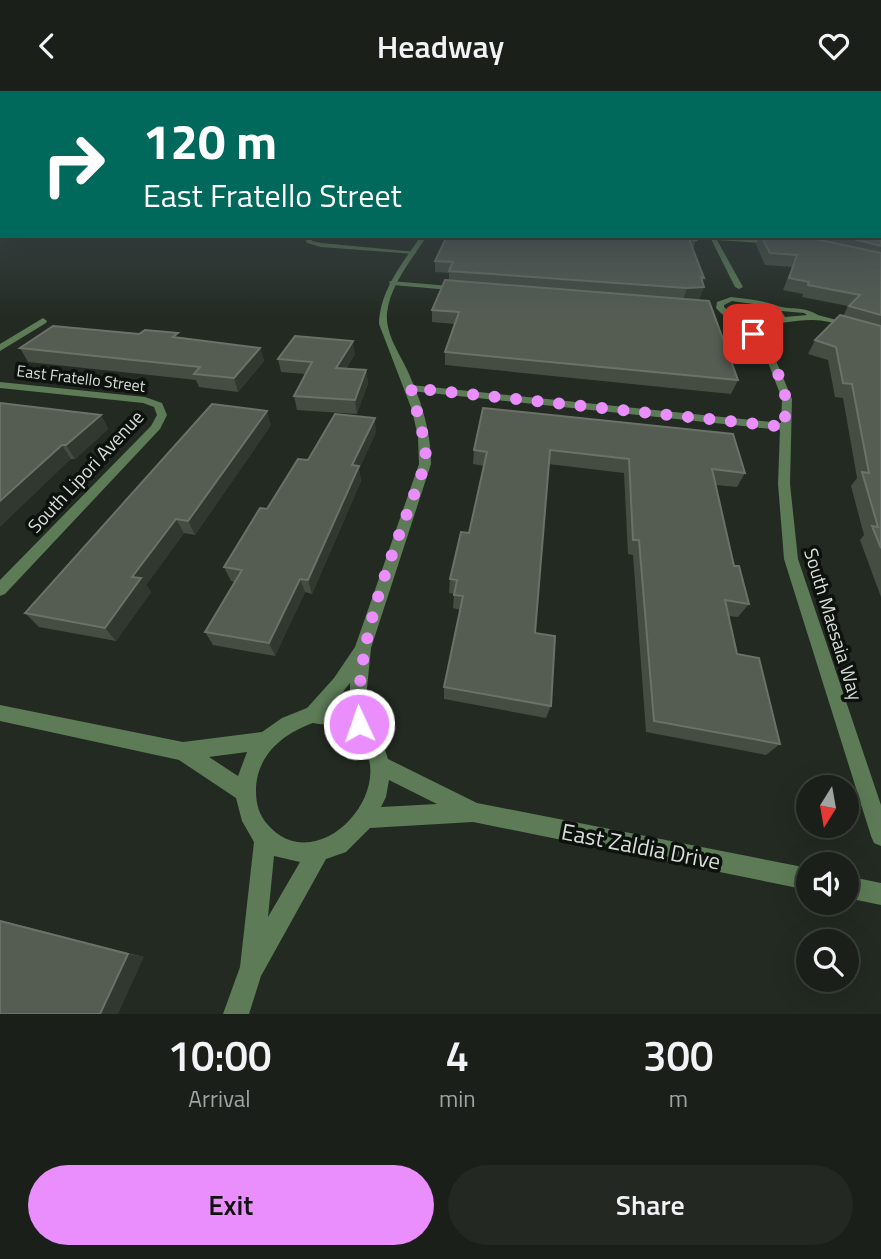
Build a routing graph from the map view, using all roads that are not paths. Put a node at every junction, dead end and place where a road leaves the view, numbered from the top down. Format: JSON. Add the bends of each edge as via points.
{"nodes":[{"id":1,"x":308,"y":238,"type":"edge"},
{"id":2,"x":423,"y":238,"type":"edge"},
{"id":3,"x":714,"y":238,"type":"edge"},
{"id":4,"x":727,"y":238,"type":"edge"},
{"id":5,"x":781,"y":242,"type":"edge"},
{"id":6,"x":414,"y":252,"type":"junction"},
{"id":7,"x":393,"y":283,"type":"junction"},
{"id":8,"x":739,"y":287,"type":"junction"},
{"id":9,"x":479,"y":290,"type":"edge"},
{"id":10,"x":731,"y":299,"type":"junction"},
{"id":11,"x":759,"y":301,"type":"junction"},
{"id":12,"x":776,"y":308,"type":"junction"},
{"id":13,"x":815,"y":317,"type":"junction"},
{"id":14,"x":780,"y":320,"type":"junction"},
{"id":15,"x":43,"y":321,"type":"dead end"},
{"id":16,"x":746,"y":322,"type":"junction"},
{"id":17,"x":766,"y":323,"type":"junction"},
{"id":18,"x":881,"y":335,"type":"edge"},
{"id":19,"x":763,"y":339,"type":"junction"},
{"id":20,"x":0,"y":348,"type":"edge"},
{"id":21,"x":0,"y":385,"type":"edge"},
{"id":22,"x":411,"y":388,"type":"junction"},
{"id":23,"x":158,"y":405,"type":"joint"},
{"id":24,"x":785,"y":427,"type":"junction"},
{"id":25,"x":0,"y":590,"type":"edge"},
{"id":26,"x":363,"y":648,"type":"junction"},
{"id":27,"x":0,"y":713,"type":"edge"},
{"id":28,"x":313,"y":714,"type":"junction"},
{"id":29,"x":359,"y":724,"type":"junction"},
{"id":30,"x":266,"y":741,"type":"junction"},
{"id":31,"x":183,"y":751,"type":"junction"},
{"id":32,"x":382,"y":766,"type":"junction"},
{"id":33,"x":244,"y":792,"type":"junction"},
{"id":34,"x":473,"y":812,"type":"junction"},
{"id":35,"x":367,"y":818,"type":"junction"},
{"id":36,"x":881,"y":836,"type":"edge"},
{"id":37,"x":265,"y":841,"type":"junction"},
{"id":38,"x":318,"y":852,"type":"junction"},
{"id":39,"x":796,"y":877,"type":"edge"},
{"id":40,"x":859,"y":889,"type":"edge"},
{"id":41,"x":881,"y":894,"type":"edge"},
{"id":42,"x":251,"y":971,"type":"junction"},
{"id":43,"x":236,"y":1014,"type":"edge"}],
"edges":[{"from":1,"to":6,"type":"street","via":[[321,245]]},
{"from":2,"to":6,"type":"street"},
{"from":3,"to":8,"type":"street"},
{"from":4,"to":5,"type":"street"},
{"from":6,"to":7,"type":"street"},
{"from":7,"to":9,"type":"street"},
{"from":7,"to":22,"type":"street","via":[[383,325]]},
{"from":8,"to":10,"type":"street","via":[[732,289]]},
{"from":8,"to":11,"type":"street"},
{"from":10,"to":11,"type":"street"},
{"from":10,"to":16,"type":"street","via":[[717,307]]},
{"from":11,"to":12,"type":"street"},
{"from":12,"to":13,"type":"street","via":[[806,311]]},
{"from":12,"to":14,"type":"street"},
{"from":13,"to":14,"type":"street"},
{"from":13,"to":18,"type":"street"},
{"from":14,"to":17,"type":"street"},
{"from":15,"to":20,"type":"street"},
{"from":16,"to":17,"type":"street"},
{"from":16,"to":19,"type":"street","name":"South Maesaia Way","via":[[753,334]]},
{"from":17,"to":19,"type":"street","via":[[770,335]]},
{"from":19,"to":24,"type":"street","name":"South Maesaia Way","via":[[785,390]]},
{"from":21,"to":23,"type":"street","name":"East Fratello Street"},
{"from":22,"to":24,"type":"street"},
{"from":22,"to":26,"type":"street","via":[[426,447],[425,464]]},
{"from":23,"to":25,"type":"street","name":"South Lipori Avenue","via":[[162,415],[156,427]]},
{"from":24,"to":36,"type":"street","name":"South Maesaia Way","via":[[783,484],[791,559]]},
{"from":26,"to":28,"type":"street"},
{"from":26,"to":29,"type":"street"},
{"from":27,"to":31,"type":"street"},
{"from":28,"to":29,"type":"street","via":[[338,714]]},
{"from":28,"to":30,"type":"street","via":[[288,723]]},
{"from":29,"to":32,"type":"street","via":[[375,741]]},
{"from":30,"to":31,"type":"street"},
{"from":30,"to":33,"type":"street","via":[[250,764]]},
{"from":31,"to":33,"type":"street"},
{"from":32,"to":34,"type":"street","name":"East Zaldia Drive"},
{"from":32,"to":35,"type":"street","via":[[379,793]]},
{"from":33,"to":37,"type":"street","via":[[249,820]]},
{"from":34,"to":35,"type":"street","name":"East Zaldia Drive"},
{"from":34,"to":39,"type":"street","name":"East Zaldia Drive"},
{"from":35,"to":38,"type":"street","via":[[346,840]]},
{"from":37,"to":38,"type":"street","via":[[290,853]]},
{"from":37,"to":42,"type":"street"},
{"from":38,"to":42,"type":"street"},
{"from":40,"to":41,"type":"street"},
{"from":42,"to":43,"type":"street"}]}
